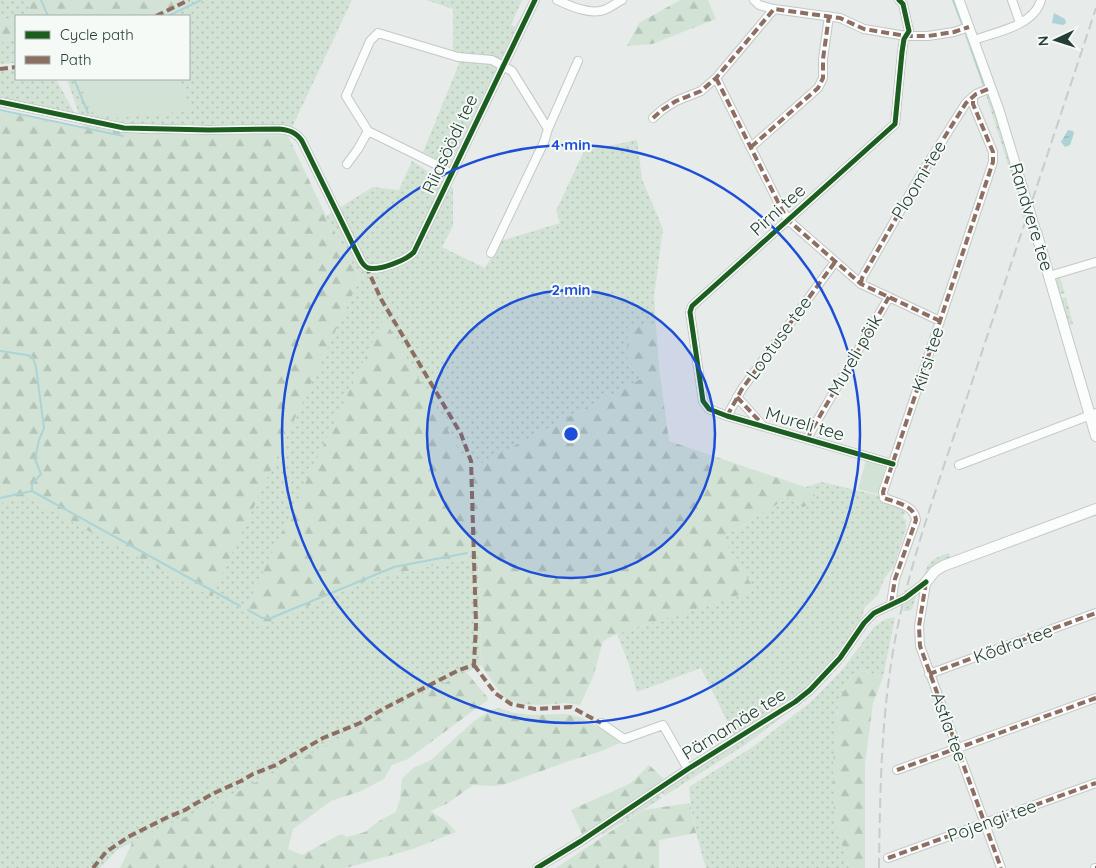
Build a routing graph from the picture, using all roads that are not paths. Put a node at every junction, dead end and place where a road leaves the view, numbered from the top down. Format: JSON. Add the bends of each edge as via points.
{"nodes":[{"id":1,"x":534,"y":0,"type":"edge"},
{"id":2,"x":557,"y":0,"type":"edge"},
{"id":3,"x":622,"y":0,"type":"edge"},
{"id":4,"x":754,"y":0,"type":"edge"},
{"id":5,"x":898,"y":0,"type":"edge"},
{"id":6,"x":959,"y":0,"type":"edge"},
{"id":7,"x":1012,"y":0,"type":"edge"},
{"id":8,"x":1042,"y":0,"type":"edge"},
{"id":9,"x":774,"y":10,"type":"junction"},
{"id":10,"x":829,"y":16,"type":"junction"},
{"id":11,"x":1020,"y":23,"type":"junction"},
{"id":12,"x":969,"y":27,"type":"junction"},
{"id":13,"x":906,"y":36,"type":"junction"},
{"id":14,"x":974,"y":40,"type":"junction"},
{"id":15,"x":578,"y":61,"type":"dead end"},
{"id":16,"x":503,"y":65,"type":"junction"},
{"id":17,"x":716,"y":78,"type":"junction"},
{"id":18,"x":991,"y":88,"type":"junction"},
{"id":19,"x":973,"y":97,"type":"junction"},
{"id":20,"x":0,"y":102,"type":"edge"},
{"id":21,"x":654,"y":118,"type":"dead end"},
{"id":22,"x":548,"y":129,"type":"junction"},
{"id":23,"x":368,"y":131,"type":"junction"},
{"id":24,"x":750,"y":147,"type":"junction"},
{"id":25,"x":347,"y":164,"type":"dead end"},
{"id":26,"x":451,"y":174,"type":"junction"},
{"id":27,"x":788,"y":220,"type":"junction"},
{"id":28,"x":1036,"y":232,"type":"joint"},
{"id":29,"x":491,"y":253,"type":"dead end"},
{"id":30,"x":834,"y":262,"type":"junction"},
{"id":31,"x":1096,"y":262,"type":"edge"},
{"id":32,"x":1049,"y":276,"type":"junction"},
{"id":33,"x":861,"y":284,"type":"junction"},
{"id":34,"x":889,"y":297,"type":"junction"},
{"id":35,"x":940,"y":321,"type":"junction"},
{"id":36,"x":737,"y":397,"type":"junction"},
{"id":37,"x":709,"y":409,"type":"joint"},
{"id":38,"x":1093,"y":414,"type":"edge"},
{"id":39,"x":727,"y":416,"type":"junction"},
{"id":40,"x":763,"y":426,"type":"junction"},
{"id":41,"x":1096,"y":436,"type":"edge"},
{"id":42,"x":808,"y":439,"type":"junction"},
{"id":43,"x":893,"y":464,"type":"junction"},
{"id":44,"x":959,"y":465,"type":"dead end"},
{"id":45,"x":1096,"y":502,"type":"edge"},
{"id":46,"x":1096,"y":510,"type":"edge"},
{"id":47,"x":1065,"y":520,"type":"junction"},
{"id":48,"x":926,"y":582,"type":"junction"},
{"id":49,"x":890,"y":604,"type":"junction"},
{"id":50,"x":1096,"y":613,"type":"edge"},
{"id":51,"x":929,"y":674,"type":"junction"},
{"id":52,"x":1096,"y":698,"type":"edge"},
{"id":53,"x":601,"y":723,"type":"dead end"},
{"id":54,"x":957,"y":749,"type":"junction"},
{"id":55,"x":688,"y":769,"type":"junction"},
{"id":56,"x":897,"y":770,"type":"dead end"},
{"id":57,"x":1096,"y":783,"type":"edge"},
{"id":58,"x":985,"y":824,"type":"junction"},
{"id":59,"x":888,"y":858,"type":"dead end"},
{"id":60,"x":537,"y":868,"type":"edge"},
{"id":61,"x":1002,"y":868,"type":"edge"}],
"edges":[{"from":1,"to":16,"type":"street","name":"Riiasöödi tee"},
{"from":2,"to":3,"type":"street","via":[[596,11]]},
{"from":4,"to":9,"type":"street"},
{"from":5,"to":13,"type":"street","name":"Pirni tee","via":[[903,4],[910,31]]},
{"from":6,"to":12,"type":"street","name":"Randvere tee"},
{"from":7,"to":11,"type":"street"},
{"from":8,"to":11,"type":"street","via":[[1034,14]]},
{"from":9,"to":10,"type":"street"},
{"from":9,"to":17,"type":"street"},
{"from":10,"to":13,"type":"street","via":[[864,29]]},
{"from":10,"to":24,"type":"street","via":[[823,78],[818,88]]},
{"from":11,"to":14,"type":"street"},
{"from":12,"to":13,"type":"street","via":[[928,36]]},
{"from":12,"to":14,"type":"street","name":"Randvere tee"},
{"from":13,"to":27,"type":"street","name":"Pirni tee","via":[[895,124]]},
{"from":14,"to":18,"type":"street","name":"Randvere tee"},
{"from":15,"to":22,"type":"street"},
{"from":16,"to":22,"type":"street","via":[[512,71]]},
{"from":16,"to":23,"type":"street","via":[[492,60],[458,57],[378,33],[370,41],[346,96]]},
{"from":16,"to":26,"type":"street","name":"Riiasöödi tee"},
{"from":17,"to":21,"type":"street","via":[[701,91],[676,101]]},
{"from":17,"to":24,"type":"street"},
{"from":18,"to":19,"type":"street","name":"Ploomi tee"},
{"from":18,"to":28,"type":"street","name":"Randvere tee"},
{"from":19,"to":33,"type":"street","name":"Ploomi tee","via":[[920,176]]},
{"from":19,"to":35,"type":"street","name":"Kirsi tee","via":[[994,162]]},
{"from":20,"to":26,"type":"street","name":"Riiasöödi tee","via":[[124,128],[279,129],[295,133],[302,141],[360,259],[366,266],[376,268],[412,255]]},
{"from":22,"to":29,"type":"street"},
{"from":23,"to":25,"type":"street"},
{"from":23,"to":26,"type":"street"},
{"from":24,"to":27,"type":"street"},
{"from":27,"to":30,"type":"street"},
{"from":27,"to":37,"type":"street","name":"Pirni tee","via":[[692,306],[690,312],[703,401]]},
{"from":28,"to":32,"type":"main road","name":"Randvere tee"},
{"from":30,"to":33,"type":"street"},
{"from":30,"to":36,"type":"street","name":"Lootuse tee"},
{"from":31,"to":32,"type":"street"},
{"from":32,"to":38,"type":"main road","name":"Randvere tee"},
{"from":33,"to":34,"type":"street"},
{"from":34,"to":35,"type":"street"},
{"from":34,"to":42,"type":"street","name":"Mureli põik"},
{"from":35,"to":43,"type":"street","name":"Kirsi tee"},
{"from":36,"to":39,"type":"street","name":"Lootuse tee"},
{"from":36,"to":40,"type":"street"},
{"from":37,"to":39,"type":"street","name":"Mureli tee"},
{"from":38,"to":41,"type":"main road","name":"Randvere tee"},
{"from":38,"to":44,"type":"street"},
{"from":39,"to":40,"type":"street","name":"Mureli tee"},
{"from":40,"to":42,"type":"street","name":"Mureli tee"},
{"from":42,"to":43,"type":"street","name":"Mureli tee"},
{"from":43,"to":49,"type":"street","name":"Kirsi tee","via":[[883,496],[910,508],[916,520],[895,579]]},
{"from":45,"to":47,"type":"main road","name":"Pärnamäe tee"},
{"from":46,"to":47,"type":"main road","name":"Pärnamäe tee"},
{"from":47,"to":48,"type":"main road","name":"Pärnamäe tee","via":[[943,566]]},
{"from":48,"to":49,"type":"street","name":"Pärnamäe tee","via":[[905,598]]},
{"from":48,"to":51,"type":"street","name":"Astla tee","via":[[919,638]]},
{"from":49,"to":55,"type":"street","name":"Pärnamäe tee","via":[[864,623],[840,658],[810,690]]},
{"from":50,"to":51,"type":"street","name":"Kõdra tee"},
{"from":51,"to":54,"type":"street","name":"Astla tee"},
{"from":52,"to":54,"type":"street"},
{"from":53,"to":55,"type":"street","via":[[624,739],[663,725]]},
{"from":54,"to":56,"type":"street"},
{"from":54,"to":58,"type":"street","name":"Astla tee"},
{"from":55,"to":60,"type":"street","name":"Pärnamäe tee"},
{"from":57,"to":58,"type":"street","name":"Pojengi tee"},
{"from":58,"to":59,"type":"street","name":"Pojengi tee"},
{"from":58,"to":61,"type":"street","name":"Astla tee"}]}
